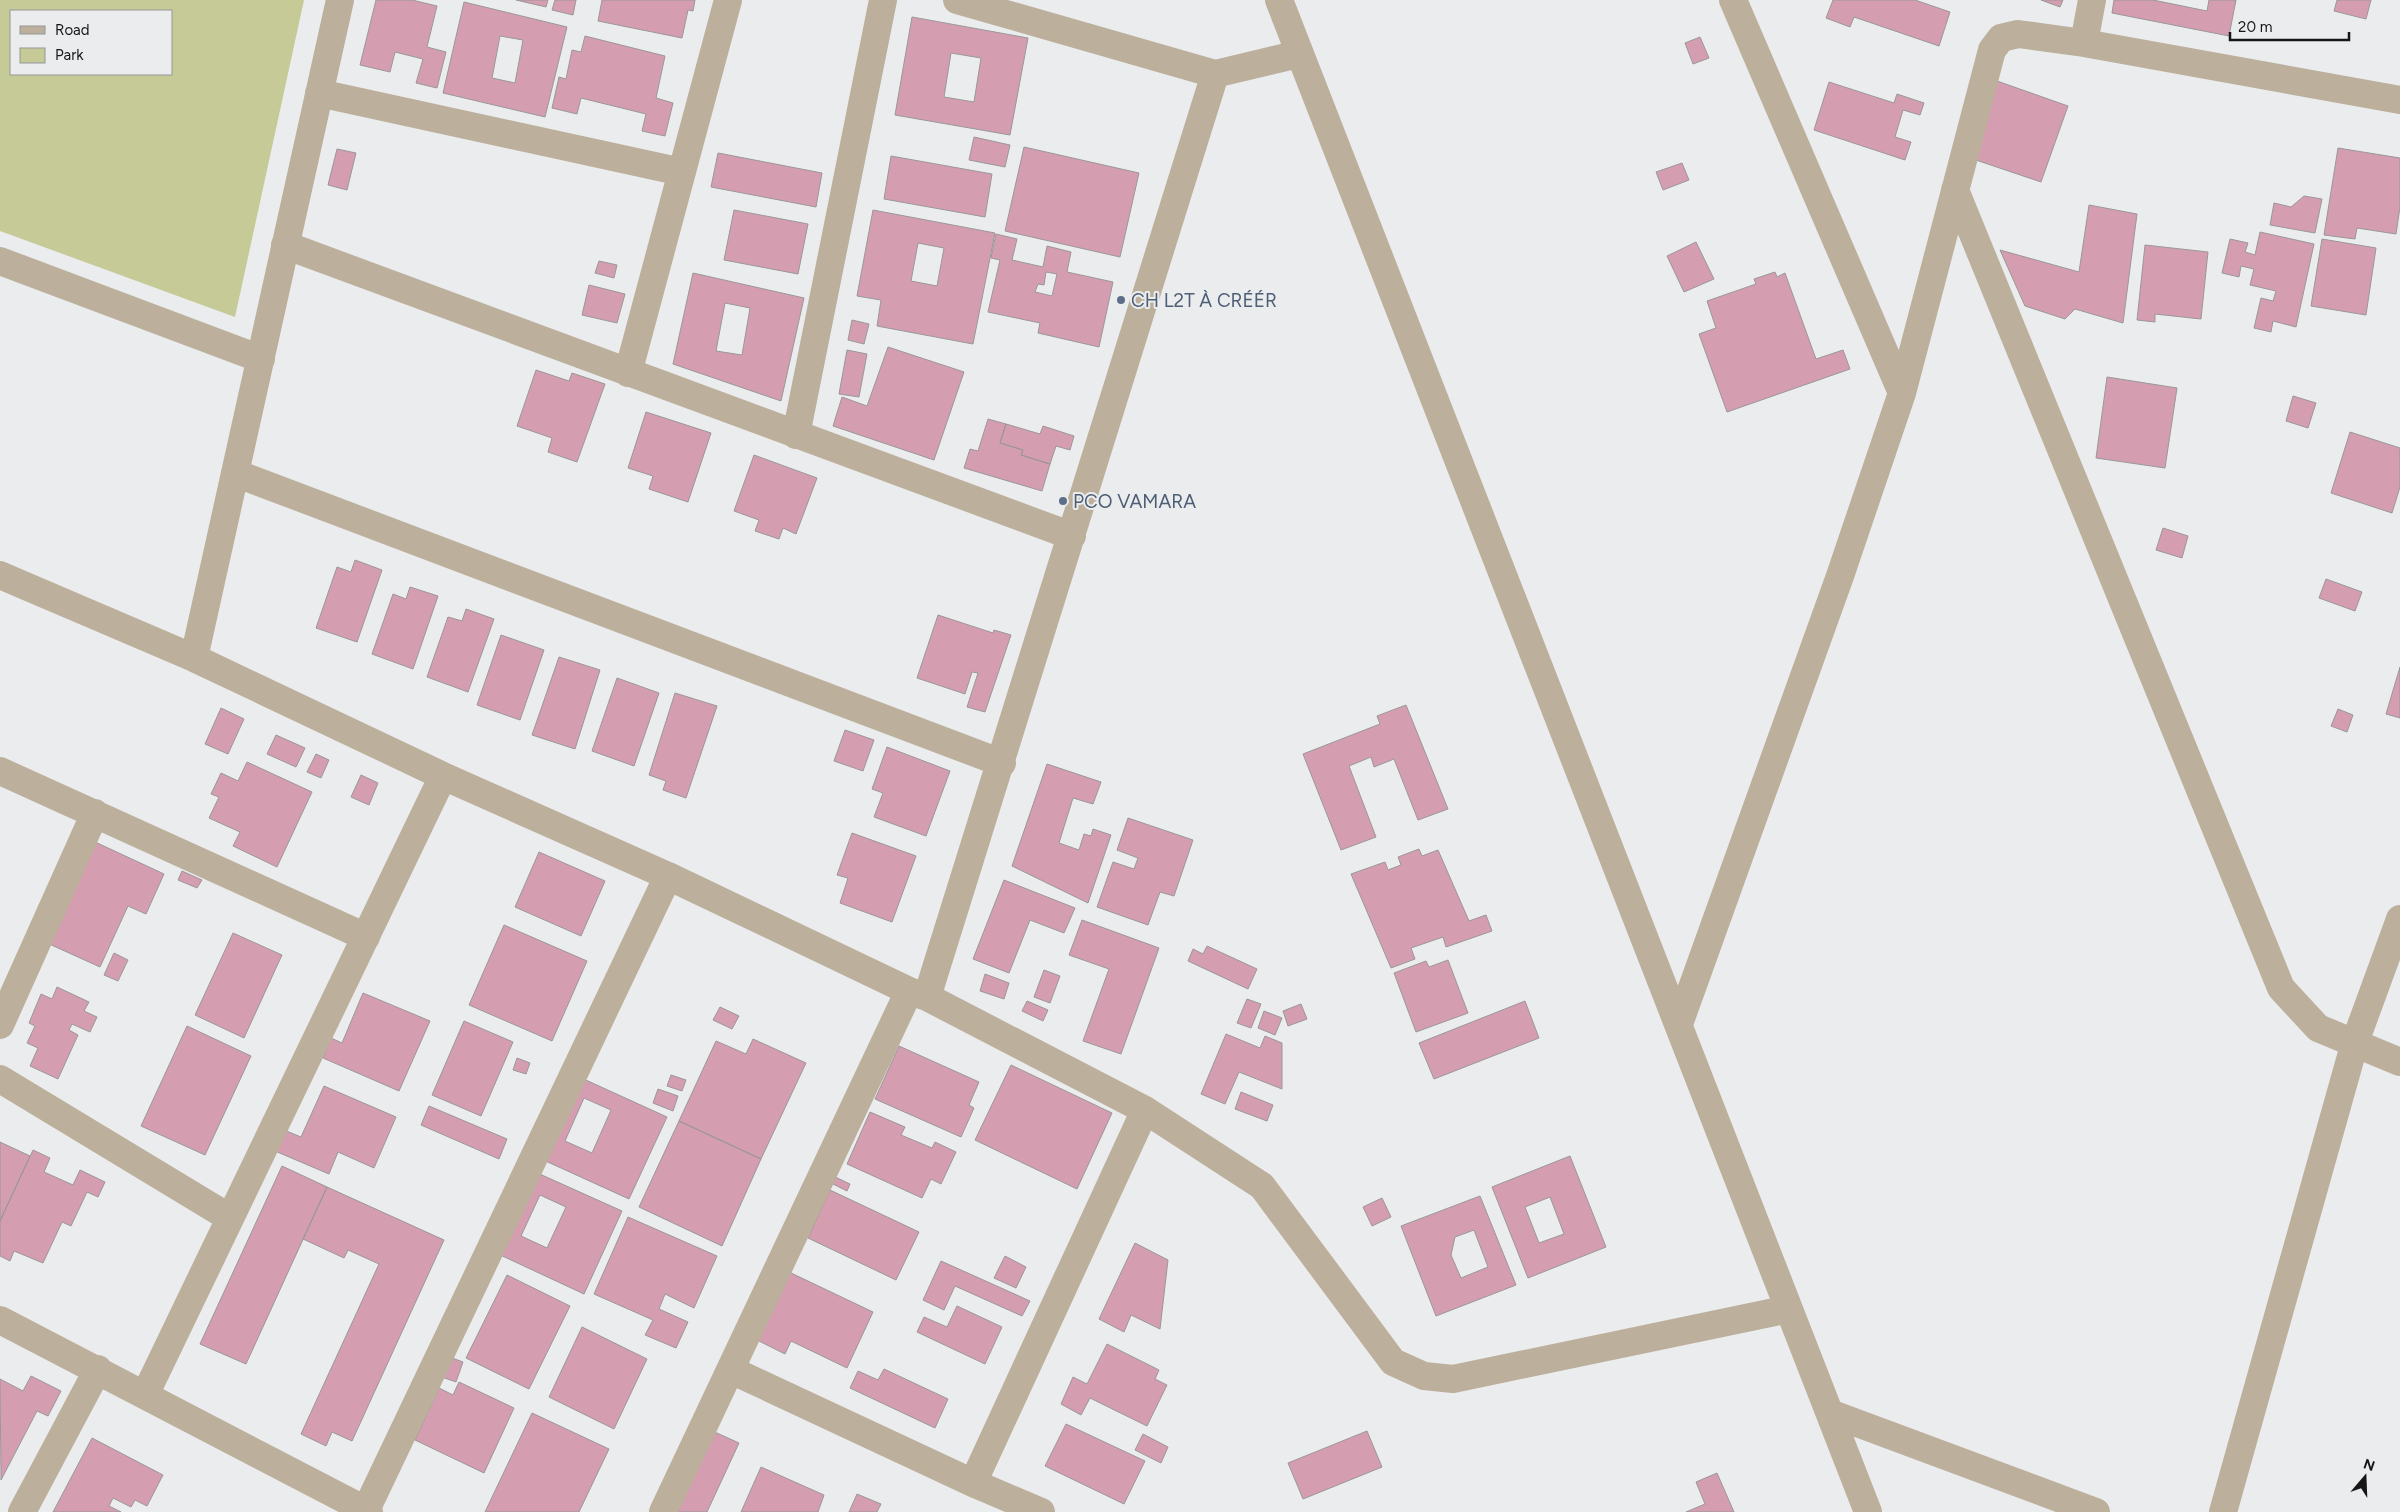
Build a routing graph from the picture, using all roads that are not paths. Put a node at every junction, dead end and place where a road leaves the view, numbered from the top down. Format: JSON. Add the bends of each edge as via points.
{"nodes":[{"id":1,"x":340,"y":0,"type":"edge"},
{"id":2,"x":728,"y":0,"type":"edge"},
{"id":3,"x":883,"y":0,"type":"edge"},
{"id":4,"x":957,"y":0,"type":"edge"},
{"id":5,"x":1279,"y":0,"type":"edge"},
{"id":6,"x":1733,"y":0,"type":"edge"},
{"id":7,"x":2092,"y":0,"type":"edge"},
{"id":8,"x":2084,"y":43,"type":"junction"},
{"id":9,"x":1299,"y":54,"type":"junction"},
{"id":10,"x":1215,"y":74,"type":"junction"},
{"id":11,"x":319,"y":93,"type":"junction"},
{"id":12,"x":2400,"y":100,"type":"edge"},
{"id":13,"x":682,"y":172,"type":"junction"},
{"id":14,"x":1955,"y":190,"type":"junction"},
{"id":15,"x":285,"y":245,"type":"junction"},
{"id":16,"x":0,"y":261,"type":"edge"},
{"id":17,"x":260,"y":359,"type":"junction"},
{"id":18,"x":628,"y":373,"type":"junction"},
{"id":19,"x":1902,"y":393,"type":"junction"},
{"id":20,"x":796,"y":434,"type":"junction"},
{"id":21,"x":235,"y":473,"type":"junction"},
{"id":22,"x":1072,"y":536,"type":"junction"},
{"id":23,"x":0,"y":575,"type":"edge"},
{"id":24,"x":194,"y":658,"type":"junction"},
{"id":25,"x":1002,"y":763,"type":"junction"},
{"id":26,"x":0,"y":771,"type":"edge"},
{"id":27,"x":443,"y":776,"type":"junction"},
{"id":28,"x":95,"y":813,"type":"junction"},
{"id":29,"x":668,"y":876,"type":"junction"},
{"id":30,"x":2400,"y":919,"type":"edge"},
{"id":31,"x":366,"y":937,"type":"junction"},
{"id":32,"x":918,"y":994,"type":"junction"},
{"id":33,"x":1679,"y":1024,"type":"junction"},
{"id":34,"x":0,"y":1025,"type":"edge"},
{"id":35,"x":2355,"y":1042,"type":"junction"},
{"id":36,"x":2400,"y":1062,"type":"edge"},
{"id":37,"x":0,"y":1079,"type":"edge"},
{"id":38,"x":1144,"y":1110,"type":"junction"},
{"id":39,"x":230,"y":1218,"type":"junction"},
{"id":40,"x":1789,"y":1309,"type":"junction"},
{"id":41,"x":0,"y":1320,"type":"edge"},
{"id":42,"x":98,"y":1369,"type":"junction"},
{"id":43,"x":731,"y":1370,"type":"junction"},
{"id":44,"x":145,"y":1395,"type":"junction"},
{"id":45,"x":1830,"y":1413,"type":"junction"},
{"id":46,"x":973,"y":1483,"type":"junction"},
{"id":47,"x":367,"y":1511,"type":"edge"},
{"id":48,"x":22,"y":1512,"type":"edge"},
{"id":49,"x":663,"y":1512,"type":"edge"},
{"id":50,"x":1041,"y":1512,"type":"edge"},
{"id":51,"x":1868,"y":1512,"type":"edge"},
{"id":52,"x":2096,"y":1512,"type":"edge"},
{"id":53,"x":2223,"y":1512,"type":"edge"}],
"edges":[{"from":1,"to":11,"type":"street"},
{"from":2,"to":13,"type":"street"},
{"from":3,"to":20,"type":"street"},
{"from":4,"to":10,"type":"street"},
{"from":5,"to":9,"type":"street"},
{"from":6,"to":19,"type":"street"},
{"from":7,"to":8,"type":"street"},
{"from":8,"to":12,"type":"street"},
{"from":8,"to":14,"type":"street","via":[[2018,34],[2001,38],[1992,50]]},
{"from":9,"to":10,"type":"street"},
{"from":9,"to":33,"type":"street"},
{"from":10,"to":22,"type":"street"},
{"from":11,"to":13,"type":"street"},
{"from":11,"to":15,"type":"street"},
{"from":13,"to":18,"type":"street"},
{"from":14,"to":19,"type":"street"},
{"from":14,"to":35,"type":"street","via":[[2281,988],[2318,1028]]},
{"from":15,"to":17,"type":"street"},
{"from":15,"to":18,"type":"street"},
{"from":16,"to":17,"type":"street"},
{"from":17,"to":21,"type":"street"},
{"from":18,"to":20,"type":"street"},
{"from":19,"to":33,"type":"street","via":[[1840,576]]},
{"from":20,"to":22,"type":"street"},
{"from":21,"to":24,"type":"street"},
{"from":21,"to":25,"type":"street"},
{"from":22,"to":25,"type":"street"},
{"from":23,"to":24,"type":"street"},
{"from":24,"to":27,"type":"street"},
{"from":25,"to":32,"type":"street"},
{"from":26,"to":28,"type":"street"},
{"from":27,"to":29,"type":"street"},
{"from":27,"to":31,"type":"street"},
{"from":28,"to":31,"type":"street"},
{"from":28,"to":34,"type":"street"},
{"from":29,"to":32,"type":"street"},
{"from":29,"to":47,"type":"street"},
{"from":30,"to":35,"type":"street"},
{"from":31,"to":39,"type":"street"},
{"from":32,"to":38,"type":"street"},
{"from":32,"to":43,"type":"street"},
{"from":33,"to":40,"type":"street"},
{"from":35,"to":36,"type":"street"},
{"from":35,"to":53,"type":"street"},
{"from":37,"to":39,"type":"street"},
{"from":38,"to":40,"type":"street","via":[[1262,1186],[1393,1362],[1424,1376],[1453,1379]]},
{"from":38,"to":46,"type":"street"},
{"from":39,"to":44,"type":"street"},
{"from":40,"to":45,"type":"street"},
{"from":41,"to":42,"type":"street"},
{"from":42,"to":44,"type":"street"},
{"from":42,"to":48,"type":"street"},
{"from":43,"to":46,"type":"street"},
{"from":43,"to":49,"type":"street"},
{"from":44,"to":47,"type":"street"},
{"from":45,"to":51,"type":"street"},
{"from":45,"to":52,"type":"street"},
{"from":46,"to":50,"type":"street"}]}
